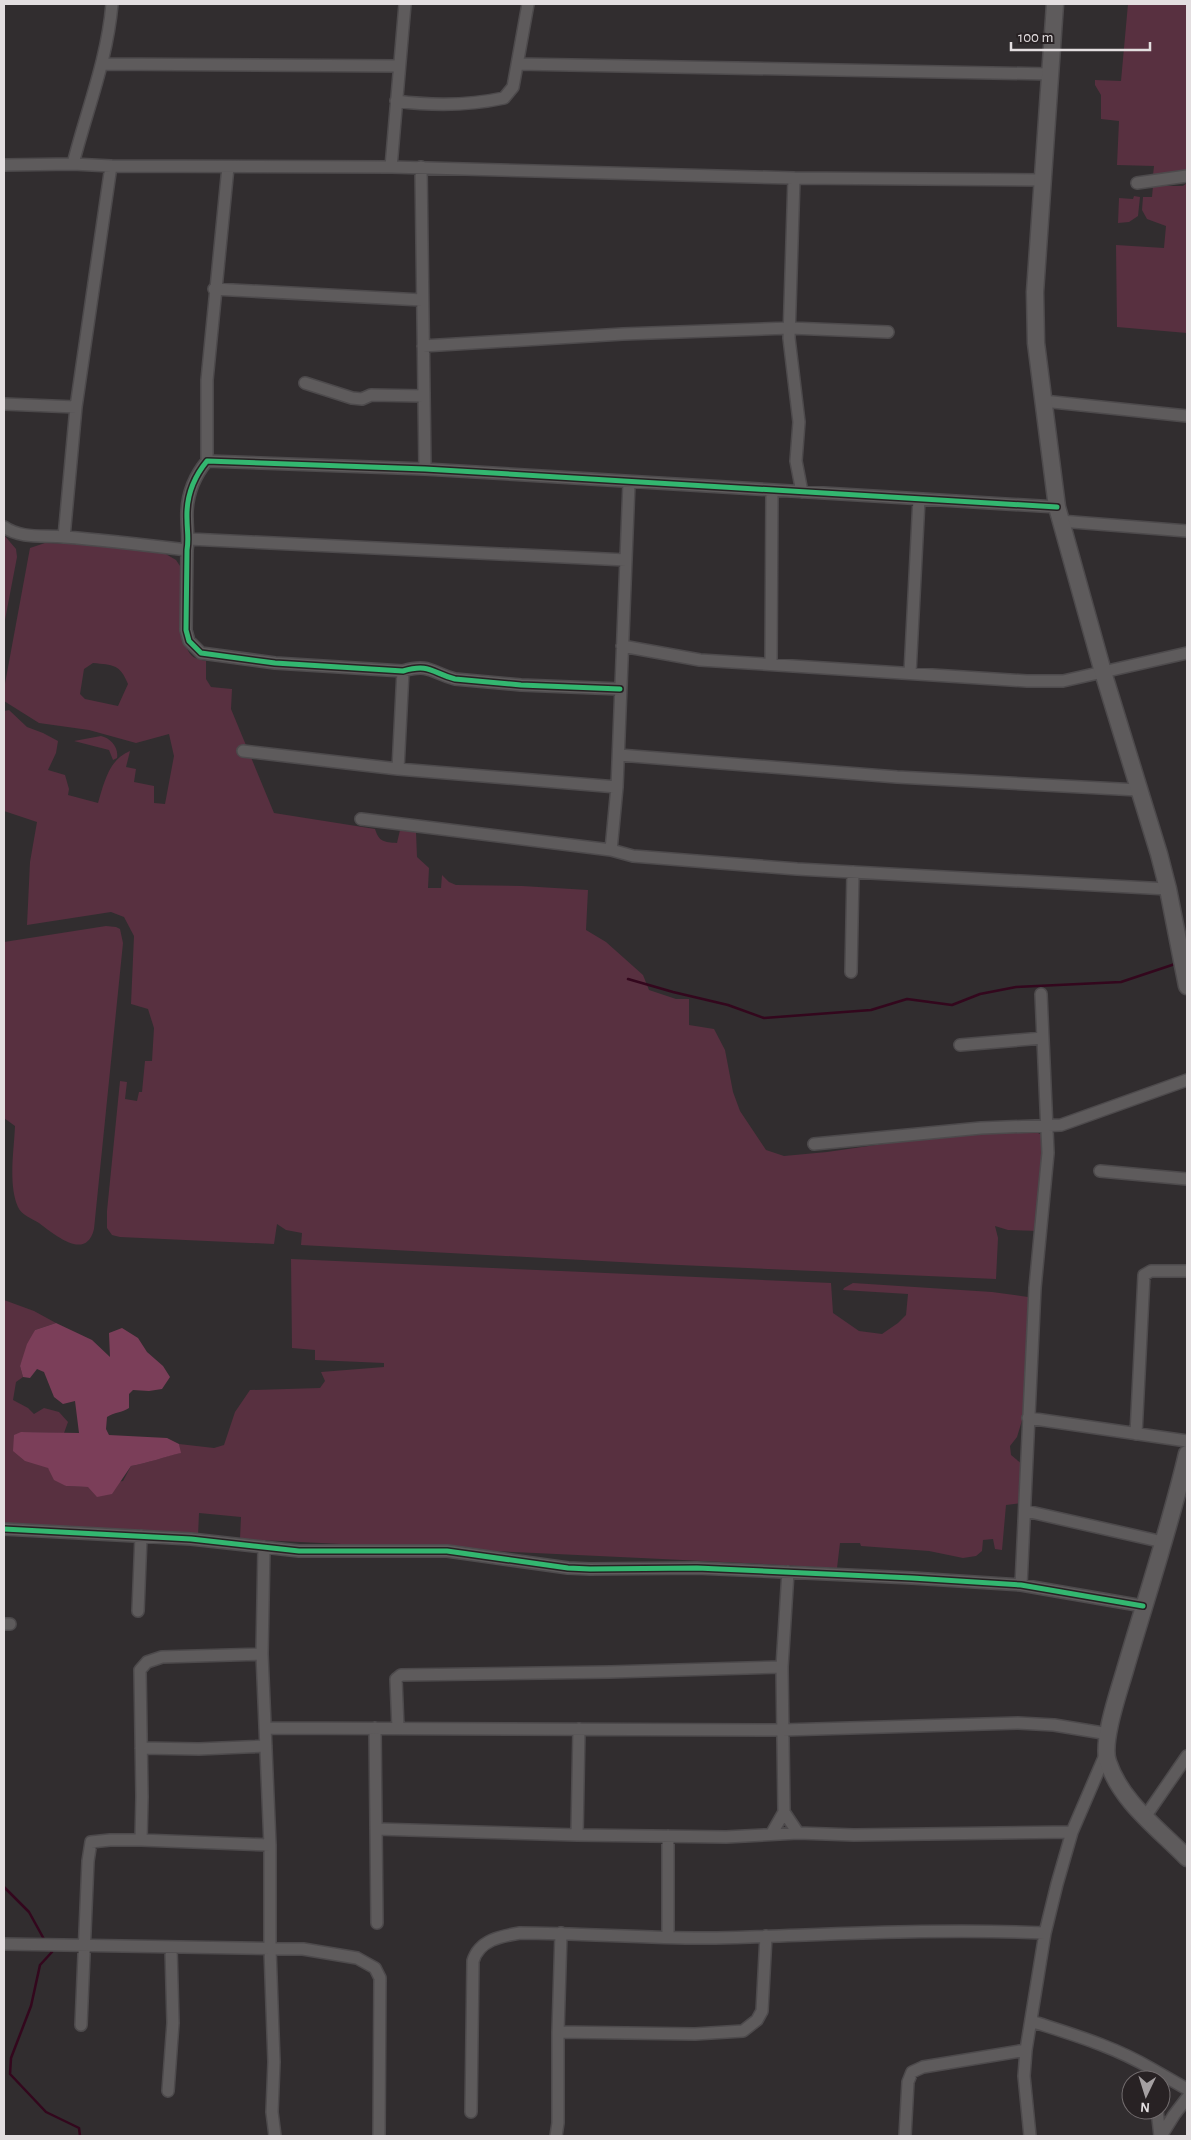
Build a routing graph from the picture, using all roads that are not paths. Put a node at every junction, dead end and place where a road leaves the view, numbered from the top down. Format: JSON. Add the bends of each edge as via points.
{"nodes":[{"id":1,"x":112,"y":4,"type":"edge"},
{"id":2,"x":405,"y":4,"type":"edge"},
{"id":3,"x":528,"y":4,"type":"edge"},
{"id":4,"x":1055,"y":4,"type":"edge"},
{"id":5,"x":103,"y":64,"type":"junction"},
{"id":6,"x":518,"y":64,"type":"junction"},
{"id":7,"x":399,"y":66,"type":"junction"},
{"id":8,"x":1050,"y":74,"type":"junction"},
{"id":9,"x":396,"y":101,"type":"junction"},
{"id":10,"x":73,"y":164,"type":"junction"},
{"id":11,"x":4,"y":165,"type":"edge"},
{"id":12,"x":111,"y":166,"type":"junction"},
{"id":13,"x":228,"y":167,"type":"junction"},
{"id":14,"x":392,"y":167,"type":"junction"},
{"id":15,"x":420,"y":168,"type":"junction"},
{"id":16,"x":1187,"y":176,"type":"edge"},
{"id":17,"x":794,"y":178,"type":"junction"},
{"id":18,"x":1044,"y":180,"type":"junction"},
{"id":19,"x":1136,"y":183,"type":"dead end"},
{"id":20,"x":214,"y":289,"type":"junction"},
{"id":21,"x":422,"y":300,"type":"junction"},
{"id":22,"x":790,"y":328,"type":"junction"},
{"id":23,"x":888,"y":332,"type":"dead end"},
{"id":24,"x":423,"y":346,"type":"junction"},
{"id":25,"x":305,"y":383,"type":"dead end"},
{"id":26,"x":424,"y":396,"type":"junction"},
{"id":27,"x":1043,"y":402,"type":"junction"},
{"id":28,"x":4,"y":404,"type":"edge"},
{"id":29,"x":76,"y":407,"type":"junction"},
{"id":30,"x":1187,"y":416,"type":"edge"},
{"id":31,"x":207,"y":461,"type":"junction"},
{"id":32,"x":425,"y":469,"type":"junction"},
{"id":33,"x":629,"y":483,"type":"junction"},
{"id":34,"x":772,"y":491,"type":"junction"},
{"id":35,"x":802,"y":492,"type":"junction"},
{"id":36,"x":919,"y":499,"type":"junction"},
{"id":37,"x":1058,"y":514,"type":"junction"},
{"id":38,"x":4,"y":528,"type":"edge"},
{"id":39,"x":1187,"y":530,"type":"edge"},
{"id":40,"x":64,"y":537,"type":"junction"},
{"id":41,"x":188,"y":545,"type":"junction"},
{"id":42,"x":626,"y":560,"type":"junction"},
{"id":43,"x":622,"y":646,"type":"junction"},
{"id":44,"x":1187,"y":653,"type":"edge"},
{"id":45,"x":771,"y":664,"type":"junction"},
{"id":46,"x":403,"y":671,"type":"junction"},
{"id":47,"x":1102,"y":672,"type":"junction"},
{"id":48,"x":910,"y":673,"type":"junction"},
{"id":49,"x":620,"y":689,"type":"junction"},
{"id":50,"x":243,"y":750,"type":"dead end"},
{"id":51,"x":619,"y":755,"type":"junction"},
{"id":52,"x":398,"y":769,"type":"junction"},
{"id":53,"x":617,"y":787,"type":"junction"},
{"id":54,"x":1138,"y":790,"type":"junction"},
{"id":55,"x":361,"y":819,"type":"dead end"},
{"id":56,"x":611,"y":850,"type":"junction"},
{"id":57,"x":853,"y":872,"type":"junction"},
{"id":58,"x":1168,"y":889,"type":"junction"},
{"id":59,"x":851,"y":972,"type":"dead end"},
{"id":60,"x":1187,"y":986,"type":"edge"},
{"id":61,"x":1041,"y":994,"type":"dead end"},
{"id":62,"x":1043,"y":1038,"type":"junction"},
{"id":63,"x":960,"y":1044,"type":"dead end"},
{"id":64,"x":1187,"y":1080,"type":"edge"},
{"id":65,"x":1047,"y":1127,"type":"junction"},
{"id":66,"x":814,"y":1144,"type":"dead end"},
{"id":67,"x":1100,"y":1172,"type":"dead end"},
{"id":68,"x":1187,"y":1179,"type":"edge"},
{"id":69,"x":1187,"y":1271,"type":"edge"},
{"id":70,"x":1028,"y":1418,"type":"junction"},
{"id":71,"x":1136,"y":1434,"type":"junction"},
{"id":72,"x":1187,"y":1441,"type":"edge"},
{"id":73,"x":1187,"y":1454,"type":"edge"},
{"id":74,"x":1185,"y":1477,"type":"edge"},
{"id":75,"x":1026,"y":1511,"type":"junction"},
{"id":76,"x":4,"y":1530,"type":"edge"},
{"id":77,"x":141,"y":1536,"type":"junction"},
{"id":78,"x":1163,"y":1542,"type":"junction"},
{"id":79,"x":264,"y":1547,"type":"junction"},
{"id":80,"x":788,"y":1572,"type":"junction"},
{"id":81,"x":1021,"y":1585,"type":"junction"},
{"id":82,"x":1143,"y":1606,"type":"junction"},
{"id":83,"x":138,"y":1611,"type":"dead end"},
{"id":84,"x":262,"y":1654,"type":"junction"},
{"id":85,"x":782,"y":1667,"type":"junction"},
{"id":86,"x":265,"y":1728,"type":"junction"},
{"id":87,"x":375,"y":1728,"type":"junction"},
{"id":88,"x":398,"y":1728,"type":"junction"},
{"id":89,"x":579,"y":1729,"type":"junction"},
{"id":90,"x":783,"y":1730,"type":"junction"},
{"id":91,"x":1109,"y":1734,"type":"junction"},
{"id":92,"x":266,"y":1746,"type":"junction"},
{"id":93,"x":141,"y":1748,"type":"junction"},
{"id":94,"x":1106,"y":1753,"type":"junction"},
{"id":95,"x":1187,"y":1756,"type":"edge"},
{"id":96,"x":784,"y":1812,"type":"junction"},
{"id":97,"x":1145,"y":1817,"type":"junction"},
{"id":98,"x":376,"y":1829,"type":"junction"},
{"id":99,"x":1072,"y":1832,"type":"junction"},
{"id":100,"x":772,"y":1833,"type":"junction"},
{"id":101,"x":798,"y":1833,"type":"junction"},
{"id":102,"x":577,"y":1835,"type":"junction"},
{"id":103,"x":668,"y":1836,"type":"junction"},
{"id":104,"x":141,"y":1840,"type":"junction"},
{"id":105,"x":270,"y":1845,"type":"junction"},
{"id":106,"x":1187,"y":1858,"type":"edge"},
{"id":107,"x":376,"y":1923,"type":"dead end"},
{"id":108,"x":561,"y":1933,"type":"junction"},
{"id":109,"x":1045,"y":1933,"type":"junction"},
{"id":110,"x":766,"y":1936,"type":"junction"},
{"id":111,"x":668,"y":1937,"type":"junction"},
{"id":112,"x":4,"y":1944,"type":"edge"},
{"id":113,"x":84,"y":1945,"type":"junction"},
{"id":114,"x":171,"y":1948,"type":"junction"},
{"id":115,"x":270,"y":1949,"type":"junction"},
{"id":116,"x":1031,"y":2021,"type":"junction"},
{"id":117,"x":81,"y":2025,"type":"dead end"},
{"id":118,"x":558,"y":2032,"type":"junction"},
{"id":119,"x":1026,"y":2050,"type":"junction"},
{"id":120,"x":1145,"y":2070,"type":"edge"},
{"id":121,"x":1171,"y":2082,"type":"edge"},
{"id":122,"x":1187,"y":2089,"type":"edge"},
{"id":123,"x":168,"y":2091,"type":"dead end"},
{"id":124,"x":1187,"y":2098,"type":"edge"},
{"id":125,"x":471,"y":2112,"type":"dead end"},
{"id":126,"x":1158,"y":2120,"type":"edge"},
{"id":127,"x":274,"y":2136,"type":"edge"},
{"id":128,"x":380,"y":2136,"type":"edge"},
{"id":129,"x":556,"y":2136,"type":"edge"},
{"id":130,"x":905,"y":2136,"type":"edge"},
{"id":131,"x":1030,"y":2136,"type":"edge"},
{"id":132,"x":1160,"y":2136,"type":"edge"}],
"edges":[{"from":1,"to":5,"type":"street"},
{"from":2,"to":7,"type":"street"},
{"from":3,"to":6,"type":"street"},
{"from":4,"to":8,"type":"street"},
{"from":5,"to":7,"type":"street"},
{"from":5,"to":10,"type":"street"},
{"from":6,"to":8,"type":"street"},
{"from":6,"to":9,"type":"street","via":[[514,87],[504,98],[456,106]]},
{"from":7,"to":9,"type":"street"},
{"from":8,"to":18,"type":"street"},
{"from":9,"to":14,"type":"street"},
{"from":10,"to":11,"type":"street"},
{"from":10,"to":12,"type":"street"},
{"from":12,"to":13,"type":"street"},
{"from":12,"to":29,"type":"street"},
{"from":13,"to":14,"type":"street"},
{"from":13,"to":20,"type":"street"},
{"from":14,"to":15,"type":"street"},
{"from":15,"to":17,"type":"street"},
{"from":15,"to":21,"type":"street"},
{"from":16,"to":19,"type":"street"},
{"from":17,"to":18,"type":"street"},
{"from":17,"to":22,"type":"street"},
{"from":18,"to":27,"type":"street","via":[[1035,292],[1036,343]]},
{"from":20,"to":21,"type":"street"},
{"from":20,"to":31,"type":"street","via":[[207,380]]},
{"from":21,"to":24,"type":"street"},
{"from":22,"to":23,"type":"street"},
{"from":22,"to":24,"type":"street"},
{"from":22,"to":35,"type":"street","via":[[791,369],[799,422],[796,461]]},
{"from":24,"to":26,"type":"street"},
{"from":25,"to":26,"type":"street","via":[[352,398]]},
{"from":26,"to":32,"type":"street"},
{"from":27,"to":30,"type":"street"},
{"from":27,"to":37,"type":"street"},
{"from":28,"to":29,"type":"street"},
{"from":29,"to":40,"type":"street"},
{"from":31,"to":32,"type":"street"},
{"from":31,"to":41,"type":"street","via":[[196,474],[190,489]]},
{"from":32,"to":33,"type":"street"},
{"from":33,"to":34,"type":"street"},
{"from":33,"to":42,"type":"street"},
{"from":34,"to":35,"type":"street"},
{"from":34,"to":45,"type":"street"},
{"from":35,"to":36,"type":"street"},
{"from":36,"to":37,"type":"street"},
{"from":36,"to":48,"type":"street"},
{"from":37,"to":39,"type":"street"},
{"from":37,"to":47,"type":"street"},
{"from":38,"to":40,"type":"street","via":[[24,535]]},
{"from":40,"to":41,"type":"street"},
{"from":41,"to":42,"type":"street"},
{"from":41,"to":46,"type":"street","via":[[186,630],[189,642],[201,653],[275,663]]},
{"from":42,"to":43,"type":"street"},
{"from":43,"to":45,"type":"street","via":[[700,660]]},
{"from":43,"to":49,"type":"street"},
{"from":44,"to":47,"type":"street"},
{"from":45,"to":48,"type":"street"},
{"from":46,"to":49,"type":"street","via":[[416,667],[433,669],[455,679]]},
{"from":46,"to":52,"type":"street"},
{"from":47,"to":48,"type":"street","via":[[1063,681]]},
{"from":47,"to":54,"type":"street"},
{"from":49,"to":51,"type":"street"},
{"from":50,"to":52,"type":"street"},
{"from":51,"to":53,"type":"street"},
{"from":51,"to":54,"type":"street","via":[[897,777]]},
{"from":52,"to":53,"type":"street"},
{"from":53,"to":56,"type":"street"},
{"from":54,"to":58,"type":"street"},
{"from":55,"to":56,"type":"street"},
{"from":56,"to":57,"type":"street","via":[[633,856]]},
{"from":57,"to":58,"type":"street"},
{"from":57,"to":59,"type":"street"},
{"from":58,"to":60,"type":"street"},
{"from":61,"to":62,"type":"street"},
{"from":62,"to":63,"type":"street"},
{"from":62,"to":65,"type":"street"},
{"from":64,"to":65,"type":"street","via":[[1076,1121]]},
{"from":65,"to":66,"type":"street","via":[[981,1128]]},
{"from":65,"to":70,"type":"street","via":[[1048,1153]]},
{"from":67,"to":68,"type":"street"},
{"from":69,"to":71,"type":"street","via":[[1151,1271],[1144,1275]]},
{"from":70,"to":71,"type":"street"},
{"from":70,"to":75,"type":"street"},
{"from":71,"to":72,"type":"street"},
{"from":73,"to":74,"type":"street"},
{"from":74,"to":78,"type":"street"},
{"from":75,"to":78,"type":"street"},
{"from":75,"to":81,"type":"street"},
{"from":76,"to":77,"type":"street"},
{"from":77,"to":79,"type":"street"},
{"from":77,"to":83,"type":"street"},
{"from":78,"to":82,"type":"street"},
{"from":79,"to":80,"type":"street","via":[[323,1552],[447,1551],[568,1568]]},
{"from":79,"to":84,"type":"street"},
{"from":80,"to":81,"type":"street"},
{"from":80,"to":85,"type":"street"},
{"from":81,"to":82,"type":"street"},
{"from":82,"to":91,"type":"street"},
{"from":84,"to":86,"type":"street"},
{"from":84,"to":93,"type":"street","via":[[162,1657],[147,1662],[139,1675]]},
{"from":85,"to":88,"type":"street","via":[[401,1675],[396,1680]]},
{"from":85,"to":90,"type":"street"},
{"from":86,"to":87,"type":"street"},
{"from":86,"to":92,"type":"street"},
{"from":87,"to":88,"type":"street"},
{"from":87,"to":98,"type":"street"},
{"from":88,"to":89,"type":"street"},
{"from":89,"to":90,"type":"street"},
{"from":89,"to":102,"type":"street"},
{"from":90,"to":91,"type":"street","via":[[1018,1723]]},
{"from":90,"to":96,"type":"street"},
{"from":91,"to":94,"type":"street"},
{"from":92,"to":93,"type":"street"},
{"from":92,"to":105,"type":"street"},
{"from":93,"to":104,"type":"street"},
{"from":94,"to":97,"type":"street","via":[[1115,1780]]},
{"from":94,"to":99,"type":"street"},
{"from":95,"to":97,"type":"street"},
{"from":96,"to":100,"type":"street"},
{"from":96,"to":101,"type":"street"},
{"from":97,"to":106,"type":"street"},
{"from":98,"to":102,"type":"street"},
{"from":98,"to":107,"type":"street"},
{"from":99,"to":101,"type":"street"},
{"from":99,"to":109,"type":"street"},
{"from":100,"to":101,"type":"street"},
{"from":100,"to":103,"type":"street"},
{"from":102,"to":103,"type":"street"},
{"from":103,"to":111,"type":"street"},
{"from":104,"to":105,"type":"street"},
{"from":104,"to":113,"type":"street","via":[[91,1842]]},
{"from":105,"to":115,"type":"street"},
{"from":108,"to":111,"type":"street"},
{"from":108,"to":118,"type":"street"},
{"from":108,"to":125,"type":"street","via":[[500,1936],[476,1951],[473,1961]]},
{"from":109,"to":110,"type":"street","via":[[962,1930]]},
{"from":109,"to":116,"type":"street"},
{"from":110,"to":111,"type":"street"},
{"from":110,"to":118,"type":"street","via":[[762,2014],[743,2031],[695,2034]]},
{"from":112,"to":113,"type":"street"},
{"from":113,"to":114,"type":"street"},
{"from":113,"to":117,"type":"street"},
{"from":114,"to":115,"type":"street"},
{"from":114,"to":123,"type":"street","via":[[173,2030]]},
{"from":115,"to":127,"type":"street"},
{"from":115,"to":128,"type":"street","via":[[303,1949],[350,1956],[379,1972]]},
{"from":116,"to":119,"type":"street"},
{"from":116,"to":120,"type":"street","via":[[1109,2046]]},
{"from":118,"to":129,"type":"street"},
{"from":119,"to":130,"type":"street","via":[[922,2067],[912,2072],[908,2082]]},
{"from":119,"to":131,"type":"street","via":[[1024,2076]]},
{"from":121,"to":122,"type":"street"},
{"from":124,"to":132,"type":"street"},
{"from":126,"to":132,"type":"street"}]}
